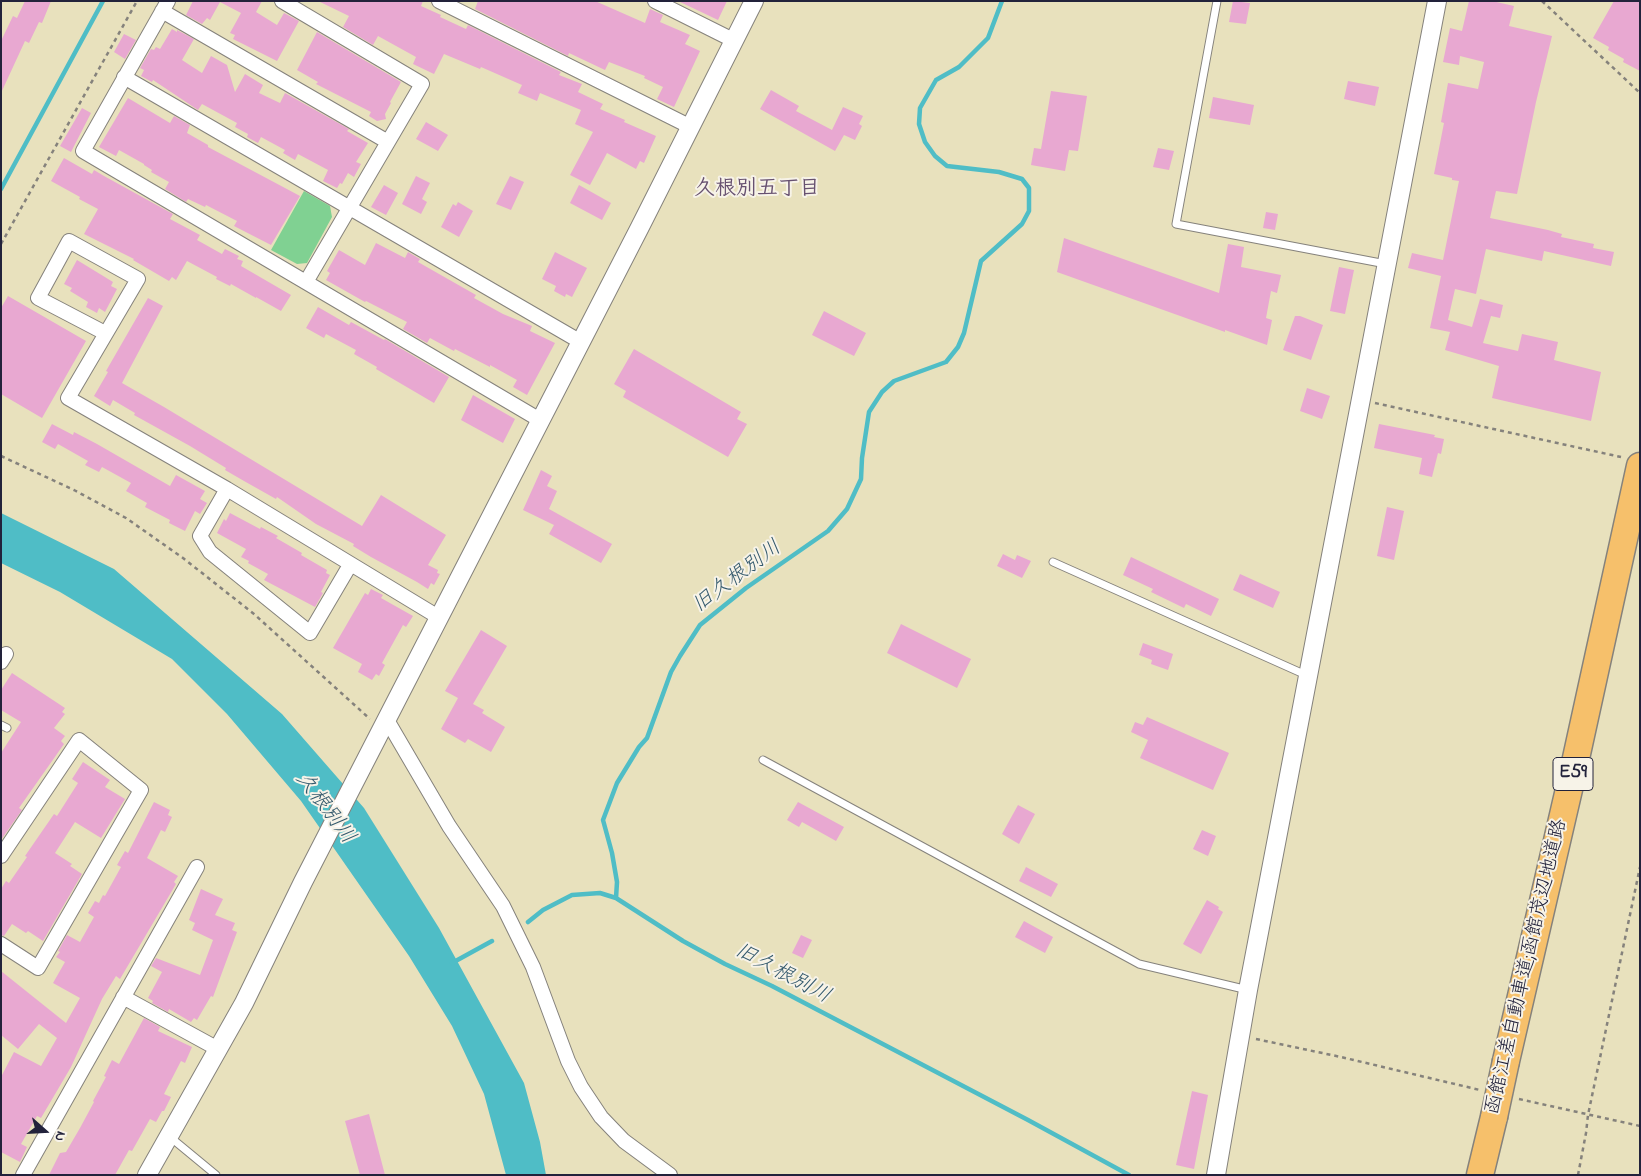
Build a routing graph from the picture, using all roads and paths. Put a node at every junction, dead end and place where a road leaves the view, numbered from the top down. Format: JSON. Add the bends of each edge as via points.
{"nodes":[{"id":1,"x":137,"y":1,"type":"edge"},
{"id":2,"x":282,"y":1,"type":"edge"},
{"id":3,"x":439,"y":1,"type":"edge"},
{"id":4,"x":655,"y":1,"type":"edge"},
{"id":5,"x":754,"y":1,"type":"edge"},
{"id":6,"x":1217,"y":1,"type":"edge"},
{"id":7,"x":1438,"y":1,"type":"edge"},
{"id":8,"x":1542,"y":1,"type":"edge"},
{"id":9,"x":165,"y":6,"type":"edge"},
{"id":10,"x":462,"y":6,"type":"edge"},
{"id":11,"x":735,"y":41,"type":"junction"},
{"id":12,"x":124,"y":77,"type":"junction"},
{"id":13,"x":1640,"y":93,"type":"edge"},
{"id":14,"x":691,"y":127,"type":"junction"},
{"id":15,"x":388,"y":142,"type":"junction"},
{"id":16,"x":350,"y":207,"type":"junction"},
{"id":17,"x":1,"y":244,"type":"edge"},
{"id":18,"x":1387,"y":264,"type":"junction"},
{"id":19,"x":306,"y":282,"type":"junction"},
{"id":20,"x":105,"y":333,"type":"junction"},
{"id":21,"x":581,"y":342,"type":"junction"},
{"id":22,"x":1360,"y":400,"type":"junction"},
{"id":23,"x":540,"y":420,"type":"junction"},
{"id":24,"x":1,"y":456,"type":"edge"},
{"id":25,"x":1632,"y":470,"type":"edge"},
{"id":26,"x":227,"y":489,"type":"junction"},
{"id":27,"x":1054,"y":562,"type":"dead end"},
{"id":28,"x":350,"y":565,"type":"junction"},
{"id":29,"x":440,"y":618,"type":"junction"},
{"id":30,"x":1308,"y":676,"type":"junction"},
{"id":31,"x":381,"y":722,"type":"junction"},
{"id":32,"x":763,"y":760,"type":"dead end"},
{"id":33,"x":1,"y":856,"type":"edge"},
{"id":34,"x":197,"y":866,"type":"dead end"},
{"id":35,"x":1640,"y":867,"type":"edge"},
{"id":36,"x":1,"y":944,"type":"edge"},
{"id":37,"x":1248,"y":990,"type":"junction"},
{"id":38,"x":123,"y":997,"type":"junction"},
{"id":39,"x":1240,"y":1035,"type":"junction"},
{"id":40,"x":218,"y":1049,"type":"junction"},
{"id":41,"x":1485,"y":1091,"type":"dead end"},
{"id":42,"x":1513,"y":1098,"type":"dead end"},
{"id":43,"x":1588,"y":1115,"type":"junction"},
{"id":44,"x":1640,"y":1126,"type":"edge"},
{"id":45,"x":169,"y":1136,"type":"junction"},
{"id":46,"x":23,"y":1175,"type":"edge"},
{"id":47,"x":147,"y":1175,"type":"edge"},
{"id":48,"x":216,"y":1175,"type":"edge"},
{"id":49,"x":670,"y":1175,"type":"edge"},
{"id":50,"x":1216,"y":1175,"type":"edge"},
{"id":51,"x":1480,"y":1175,"type":"edge"},
{"id":52,"x":1578,"y":1175,"type":"edge"}],
"edges":[{"from":1,"to":17,"type":"path"},
{"from":2,"to":15,"type":"street","via":[[422,84]]},
{"from":3,"to":10,"type":"street"},
{"from":4,"to":11,"type":"street"},
{"from":5,"to":11,"type":"street"},
{"from":6,"to":18,"type":"lane","via":[[1176,224]]},
{"from":7,"to":18,"type":"street"},
{"from":8,"to":13,"type":"path"},
{"from":9,"to":12,"type":"street"},
{"from":9,"to":15,"type":"street"},
{"from":10,"to":14,"type":"street"},
{"from":11,"to":14,"type":"street"},
{"from":12,"to":16,"type":"street"},
{"from":12,"to":19,"type":"street","via":[[83,151]]},
{"from":14,"to":21,"type":"street"},
{"from":15,"to":16,"type":"street"},
{"from":16,"to":19,"type":"street"},
{"from":16,"to":21,"type":"street"},
{"from":18,"to":22,"type":"street"},
{"from":19,"to":23,"type":"street"},
{"from":20,"to":20,"type":"street","via":[[38,298],[69,240],[138,279]]},
{"from":20,"to":26,"type":"street","via":[[68,398]]},
{"from":21,"to":23,"type":"street"},
{"from":22,"to":25,"type":"path"},
{"from":22,"to":30,"type":"street"},
{"from":23,"to":29,"type":"street"},
{"from":24,"to":31,"type":"path","via":[[126,518],[254,614]]},
{"from":25,"to":51,"type":"highway","name":"函館江差自動車道;函館茂辺地道路","number":"E59","bridge":true,"via":[[1573,772]]},
{"from":26,"to":28,"type":"street"},
{"from":26,"to":28,"type":"street","via":[[200,536],[210,552],[310,633]]},
{"from":27,"to":30,"type":"lane"},
{"from":28,"to":29,"type":"street"},
{"from":29,"to":31,"type":"street"},
{"from":30,"to":37,"type":"street"},
{"from":31,"to":40,"type":"street","via":[[374,746]]},
{"from":31,"to":49,"type":"street","via":[[503,906],[534,967],[581,1088],[601,1118],[624,1141]]},
{"from":32,"to":37,"type":"lane","via":[[1138,964]]},
{"from":33,"to":36,"type":"street","via":[[79,740],[141,790],[38,968]]},
{"from":34,"to":38,"type":"street"},
{"from":35,"to":43,"type":"path"},
{"from":37,"to":39,"type":"street"},
{"from":38,"to":40,"type":"street"},
{"from":38,"to":46,"type":"street"},
{"from":39,"to":41,"type":"path"},
{"from":39,"to":50,"type":"street"},
{"from":40,"to":45,"type":"street"},
{"from":42,"to":43,"type":"path"},
{"from":43,"to":44,"type":"path"},
{"from":43,"to":52,"type":"path"},
{"from":45,"to":47,"type":"street"},
{"from":45,"to":48,"type":"lane"}]}
